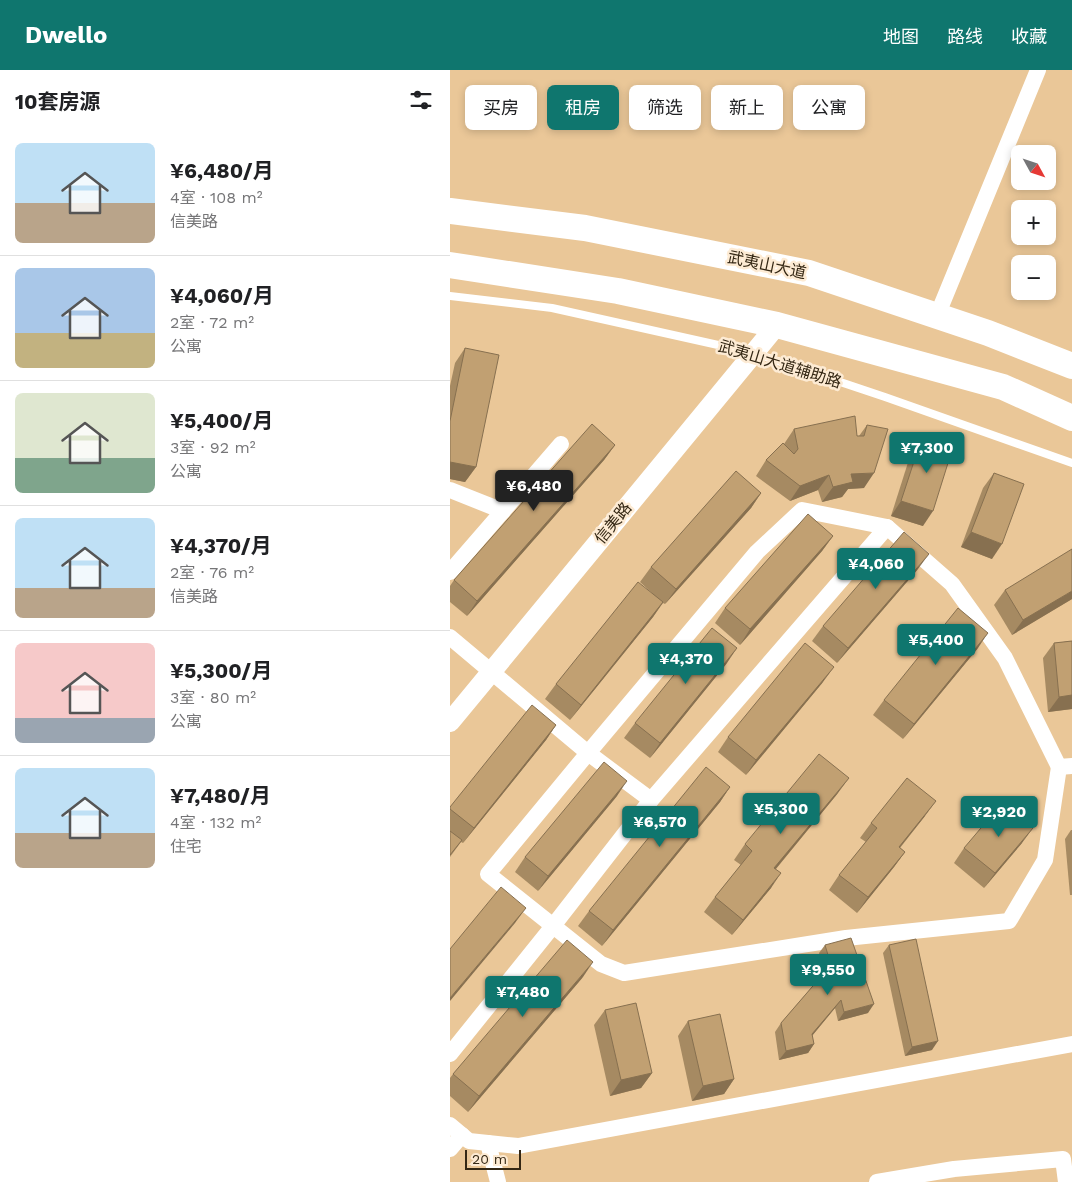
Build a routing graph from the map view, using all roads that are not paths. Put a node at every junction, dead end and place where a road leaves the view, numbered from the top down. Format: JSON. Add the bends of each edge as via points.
{"nodes":[{"id":1,"x":1038,"y":70,"type":"edge"},
{"id":2,"x":450,"y":211,"type":"edge"},
{"id":3,"x":450,"y":265,"type":"edge"},
{"id":4,"x":450,"y":296,"type":"edge"},
{"id":5,"x":937,"y":316,"type":"junction"},
{"id":6,"x":777,"y":325,"type":"junction"},
{"id":7,"x":754,"y":353,"type":"junction"},
{"id":8,"x":1072,"y":366,"type":"edge"},
{"id":9,"x":1072,"y":418,"type":"edge"},
{"id":10,"x":561,"y":444,"type":"dead end"},
{"id":11,"x":1072,"y":463,"type":"edge"},
{"id":12,"x":450,"y":490,"type":"edge"},
{"id":13,"x":503,"y":511,"type":"junction"},
{"id":14,"x":887,"y":527,"type":"junction"},
{"id":15,"x":450,"y":572,"type":"edge"},
{"id":16,"x":450,"y":637,"type":"edge"},
{"id":17,"x":491,"y":672,"type":"junction"},
{"id":18,"x":450,"y":722,"type":"edge"},
{"id":19,"x":588,"y":753,"type":"junction"},
{"id":20,"x":1066,"y":766,"type":"edge"},
{"id":21,"x":651,"y":800,"type":"junction"},
{"id":22,"x":553,"y":926,"type":"junction"},
{"id":23,"x":1072,"y":1044,"type":"edge"},
{"id":24,"x":450,"y":1054,"type":"edge"},
{"id":25,"x":456,"y":1130,"type":"edge"},
{"id":26,"x":488,"y":1143,"type":"junction"},
{"id":27,"x":450,"y":1149,"type":"edge"},
{"id":28,"x":1068,"y":1178,"type":"edge"},
{"id":29,"x":498,"y":1182,"type":"edge"},
{"id":30,"x":877,"y":1182,"type":"edge"}],
"edges":[{"from":1,"to":5,"type":"street"},
{"from":2,"to":5,"type":"highway","name":"武夷山大道","via":[[585,228],[809,273]]},
{"from":3,"to":6,"type":"highway","via":[[618,291]]},
{"from":4,"to":7,"type":"lane","name":"武夷山大道辅助路","via":[[552,308]]},
{"from":5,"to":8,"type":"highway","name":"武夷山大道"},
{"from":6,"to":7,"type":"street","name":"信美路"},
{"from":6,"to":9,"type":"highway","via":[[1003,387]]},
{"from":7,"to":11,"type":"lane","name":"武夷山大道辅助路"},
{"from":7,"to":17,"type":"street","name":"信美路"},
{"from":10,"to":13,"type":"street"},
{"from":12,"to":13,"type":"street"},
{"from":13,"to":15,"type":"street"},
{"from":14,"to":19,"type":"street","via":[[802,510],[757,552]]},
{"from":14,"to":20,"type":"street","via":[[952,584],[1005,658]]},
{"from":14,"to":21,"type":"street"},
{"from":16,"to":17,"type":"street"},
{"from":17,"to":18,"type":"street","name":"信美路"},
{"from":17,"to":19,"type":"street"},
{"from":19,"to":21,"type":"street"},
{"from":19,"to":22,"type":"street","via":[[488,874]]},
{"from":20,"to":22,"type":"street","via":[[1045,860],[1009,921],[846,938],[624,973],[601,964]]},
{"from":21,"to":22,"type":"street"},
{"from":22,"to":24,"type":"street"},
{"from":23,"to":26,"type":"street","via":[[518,1146]]},
{"from":25,"to":26,"type":"street","via":[[469,1142]]},
{"from":25,"to":27,"type":"street"},
{"from":26,"to":29,"type":"street"},
{"from":28,"to":30,"type":"street","via":[[1063,1160],[954,1169]]}]}
